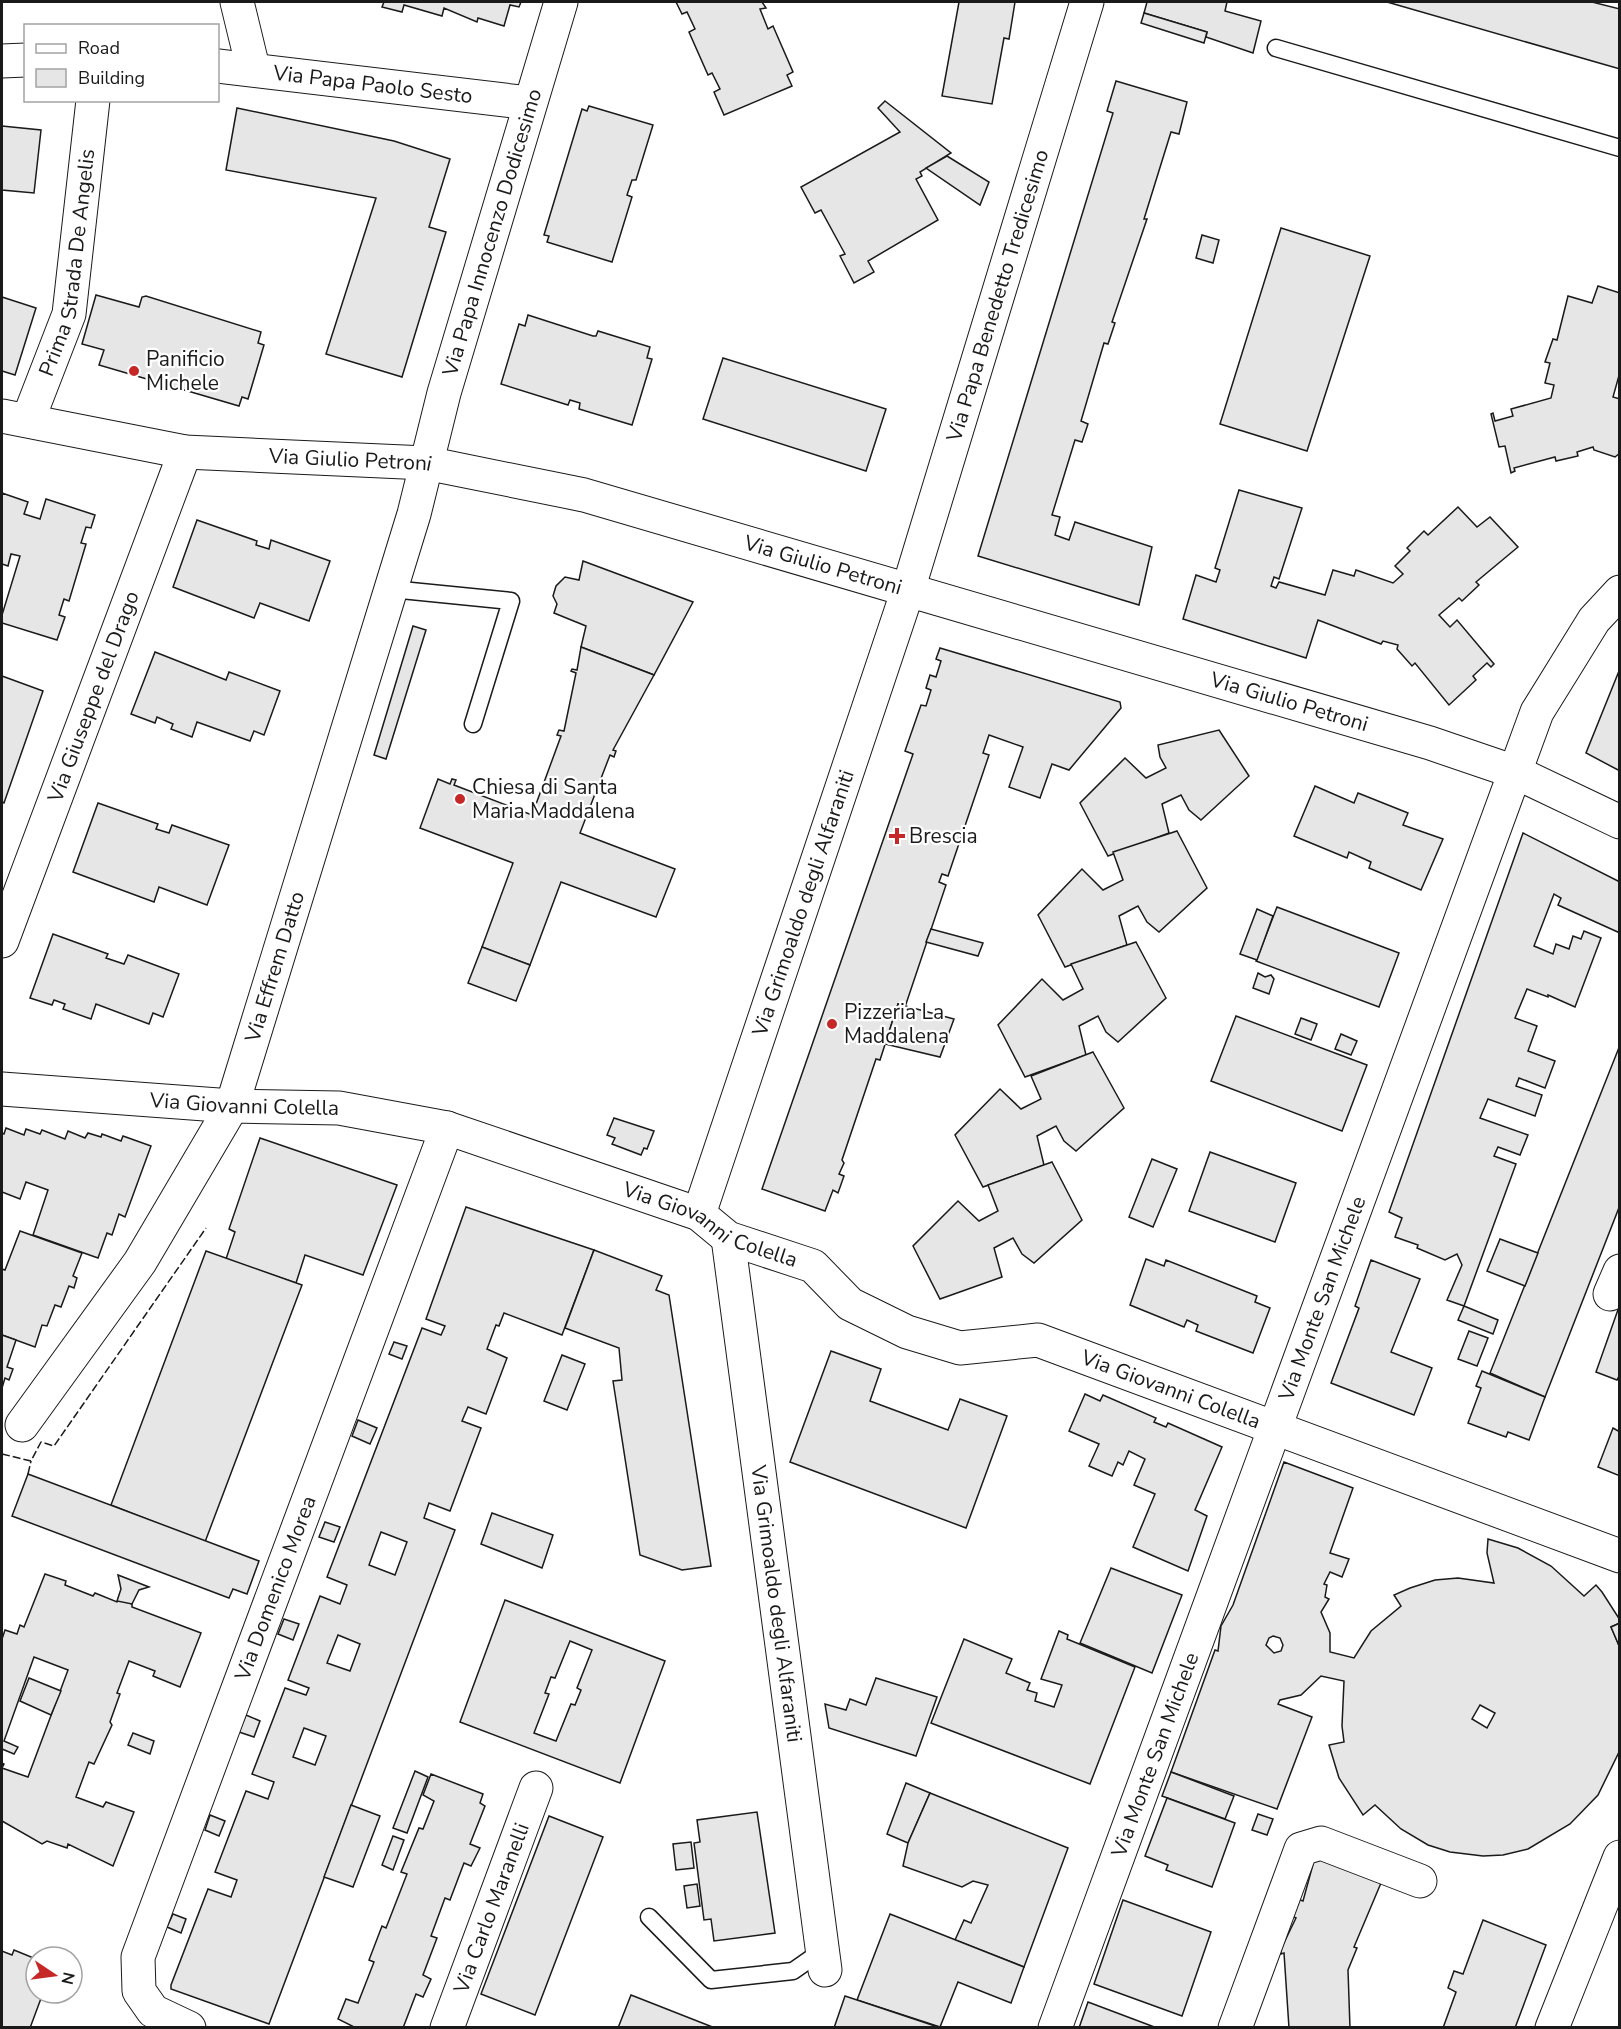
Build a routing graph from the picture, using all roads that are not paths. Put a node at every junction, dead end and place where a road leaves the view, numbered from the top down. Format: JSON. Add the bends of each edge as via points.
{"nodes":[{"id":1,"x":237,"y":2,"type":"edge"},
{"id":2,"x":561,"y":2,"type":"edge"},
{"id":3,"x":1087,"y":2,"type":"edge"},
{"id":4,"x":1276,"y":48,"type":"dead end"},
{"id":5,"x":24,"y":60,"type":"edge"},
{"id":6,"x":2,"y":61,"type":"edge"},
{"id":7,"x":219,"y":66,"type":"edge"},
{"id":8,"x":253,"y":68,"type":"junction"},
{"id":9,"x":93,"y":102,"type":"edge"},
{"id":10,"x":529,"y":103,"type":"junction"},
{"id":11,"x":1620,"y":148,"type":"edge"},
{"id":12,"x":15,"y":418,"type":"edge"},
{"id":13,"x":185,"y":452,"type":"junction"},
{"id":14,"x":426,"y":463,"type":"junction"},
{"id":15,"x":392,"y":589,"type":"junction"},
{"id":16,"x":908,"y":590,"type":"junction"},
{"id":17,"x":1620,"y":592,"type":"edge"},
{"id":18,"x":473,"y":724,"type":"dead end"},
{"id":19,"x":1515,"y":772,"type":"junction"},
{"id":20,"x":1620,"y":822,"type":"edge"},
{"id":21,"x":2,"y":941,"type":"edge"},
{"id":22,"x":2,"y":1089,"type":"edge"},
{"id":23,"x":232,"y":1106,"type":"junction"},
{"id":24,"x":447,"y":1128,"type":"junction"},
{"id":25,"x":699,"y":1214,"type":"junction"},
{"id":26,"x":728,"y":1238,"type":"junction"},
{"id":27,"x":22,"y":1425,"type":"dead end"},
{"id":28,"x":1274,"y":1427,"type":"junction"},
{"id":29,"x":1620,"y":1556,"type":"edge"},
{"id":30,"x":536,"y":1788,"type":"dead end"},
{"id":31,"x":1620,"y":1857,"type":"edge"},
{"id":32,"x":1420,"y":1881,"type":"dead end"},
{"id":33,"x":649,"y":1917,"type":"dead end"},
{"id":34,"x":824,"y":1960,"type":"joint"},
{"id":35,"x":189,"y":2028,"type":"edge"},
{"id":36,"x":447,"y":2028,"type":"edge"},
{"id":37,"x":1055,"y":2028,"type":"edge"},
{"id":38,"x":1235,"y":2028,"type":"edge"},
{"id":39,"x":1552,"y":2028,"type":"edge"}],
"edges":[{"from":1,"to":8,"type":"street"},
{"from":2,"to":10,"type":"street","name":"Via Papa Innocenzo Dodicesimo"},
{"from":3,"to":16,"type":"street","name":"Via Papa Benedetto Tredicesimo"},
{"from":4,"to":11,"type":"lane"},
{"from":5,"to":6,"type":"street"},
{"from":7,"to":8,"type":"street","name":"Via Papa Paolo Sesto"},
{"from":8,"to":10,"type":"street","name":"Via Papa Paolo Sesto"},
{"from":9,"to":12,"type":"street","name":"Prima Strada De Angelis","via":[[69,314]]},
{"from":10,"to":14,"type":"street","name":"Via Papa Innocenzo Dodicesimo"},
{"from":12,"to":13,"type":"street","name":"Via Giulio Petroni"},
{"from":13,"to":14,"type":"street","name":"Via Giulio Petroni"},
{"from":13,"to":21,"type":"street","name":"Via Giuseppe del Drago"},
{"from":14,"to":15,"type":"street","name":"Via Effrem Datto"},
{"from":14,"to":16,"type":"street","name":"Via Giulio Petroni","via":[[584,495]]},
{"from":15,"to":18,"type":"lane","via":[[511,601]]},
{"from":15,"to":23,"type":"street","name":"Via Effrem Datto"},
{"from":16,"to":19,"type":"street","name":"Via Giulio Petroni","via":[[1430,743]]},
{"from":16,"to":25,"type":"street","name":"Via Grimoaldo degli Alfaraniti"},
{"from":17,"to":19,"type":"street","name":"Via Monte San Michele","via":[[1594,620],[1537,712]]},
{"from":19,"to":20,"type":"street","name":"Via Giulio Petroni"},
{"from":19,"to":28,"type":"street","name":"Via Monte San Michele"},
{"from":22,"to":23,"type":"street","name":"Via Giovanni Colella"},
{"from":23,"to":24,"type":"street","name":"Via Giovanni Colella","via":[[339,1108]]},
{"from":23,"to":27,"type":"street","name":"Via Effrem Datto","via":[[140,1262]]},
{"from":24,"to":25,"type":"street","name":"Via Giovanni Colella"},
{"from":24,"to":35,"type":"street","name":"Via Domenico Morea","via":[[138,1957],[139,1991],[153,2011]]},
{"from":25,"to":26,"type":"street","name":"Via Giovanni Colella"},
{"from":26,"to":28,"type":"street","name":"Via Giovanni Colella","via":[[813,1266],[850,1304],[907,1332],[960,1348],[1038,1340]]},
{"from":26,"to":34,"type":"street","name":"Via Grimoaldo degli Alfaraniti"},
{"from":28,"to":29,"type":"street","name":"Via Giovanni Colella"},
{"from":28,"to":37,"type":"street","name":"Via Monte San Michele"},
{"from":30,"to":36,"type":"street","name":"Via Carlo Maranelli"},
{"from":31,"to":39,"type":"street"},
{"from":32,"to":38,"type":"street","via":[[1321,1843],[1300,1848]]},
{"from":33,"to":34,"type":"lane","via":[[711,1980],[793,1971]]}]}
